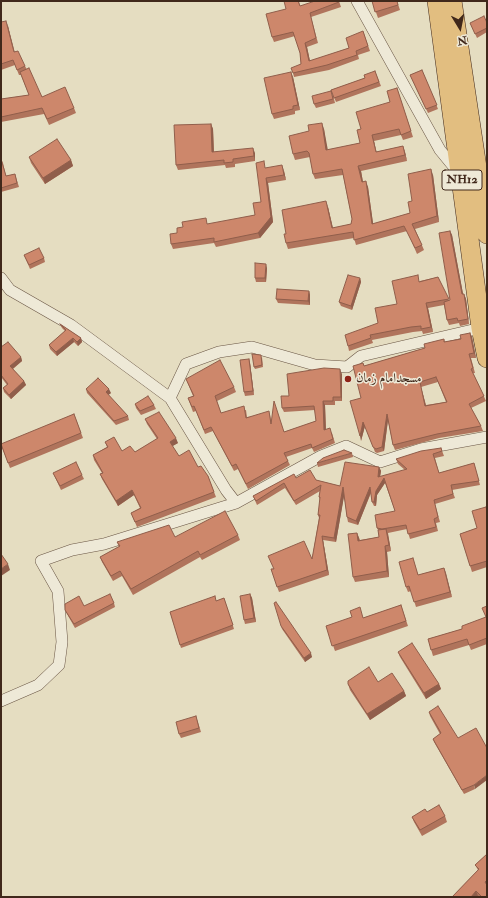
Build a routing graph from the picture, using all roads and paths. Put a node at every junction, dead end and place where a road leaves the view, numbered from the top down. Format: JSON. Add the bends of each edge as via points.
{"nodes":[{"id":1,"x":357,"y":1,"type":"edge"},
{"id":2,"x":437,"y":1,"type":"edge"},
{"id":3,"x":452,"y":1,"type":"edge"},
{"id":4,"x":462,"y":177,"type":"junction"},
{"id":5,"x":487,"y":234,"type":"edge"},
{"id":6,"x":1,"y":278,"type":"edge"},
{"id":7,"x":481,"y":328,"type":"junction"},
{"id":8,"x":487,"y":358,"type":"edge"},
{"id":9,"x":170,"y":398,"type":"junction"},
{"id":10,"x":487,"y":437,"type":"edge"},
{"id":11,"x":236,"y":503,"type":"junction"},
{"id":12,"x":1,"y":701,"type":"edge"}],
"edges":[{"from":1,"to":4,"type":"street","via":[[440,150]]},
{"from":2,"to":4,"type":"highway","number":"NH12"},
{"from":3,"to":5,"type":"highway","number":"NH12"},
{"from":4,"to":7,"type":"highway","number":"NH12"},
{"from":6,"to":9,"type":"street","via":[[10,290],[70,325]]},
{"from":7,"to":8,"type":"highway","number":"NH12"},
{"from":7,"to":9,"type":"street","via":[[361,356],[347,367],[315,365],[252,347],[219,352],[186,364]]},
{"from":9,"to":11,"type":"street"},
{"from":10,"to":11,"type":"street","via":[[421,449],[380,462],[346,446],[321,456]]},
{"from":11,"to":12,"type":"street","via":[[41,561],[58,591],[62,642],[59,665],[38,685]]}]}
